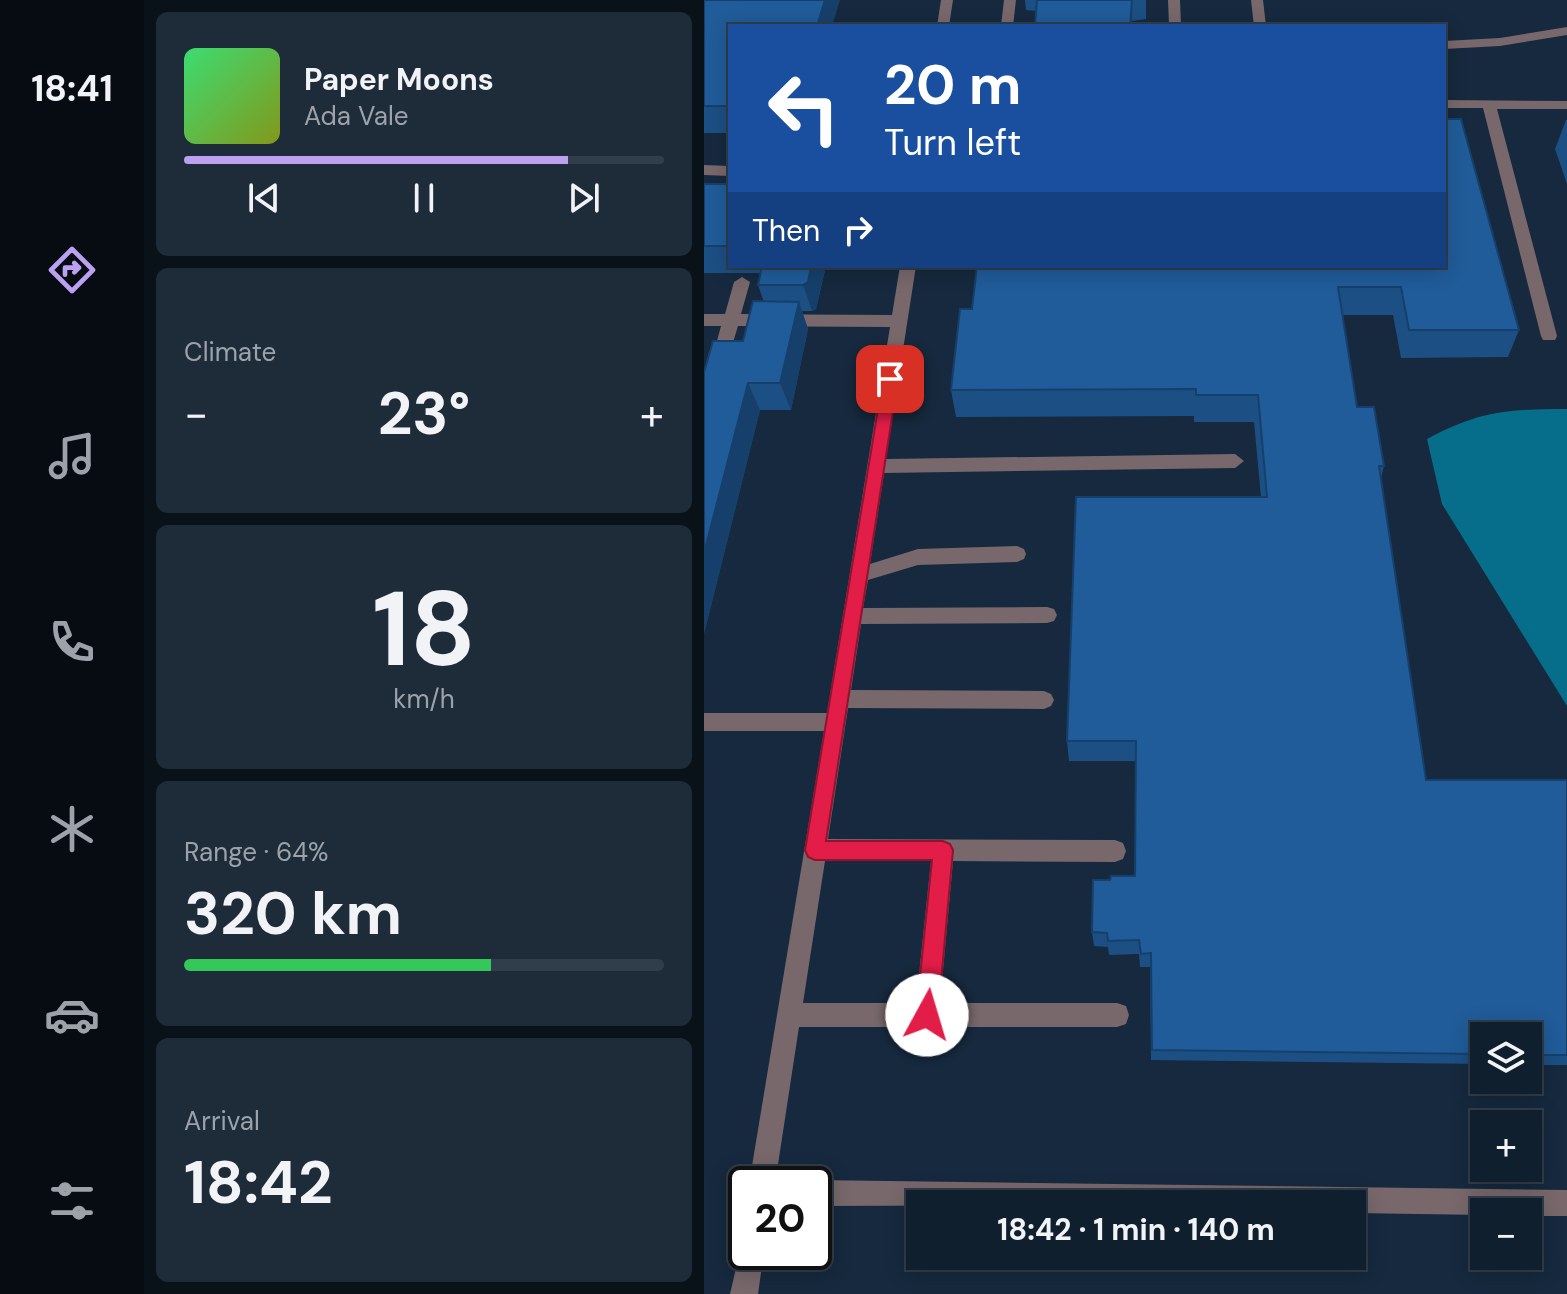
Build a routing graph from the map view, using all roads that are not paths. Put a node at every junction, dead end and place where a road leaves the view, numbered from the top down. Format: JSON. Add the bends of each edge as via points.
{"nodes":[{"id":1,"x":947,"y":0,"type":"edge"},
{"id":2,"x":1010,"y":0,"type":"edge"},
{"id":3,"x":1174,"y":0,"type":"edge"},
{"id":4,"x":1257,"y":0,"type":"edge"},
{"id":5,"x":943,"y":24,"type":"edge"},
{"id":6,"x":1007,"y":24,"type":"edge"},
{"id":7,"x":1175,"y":24,"type":"edge"},
{"id":8,"x":1260,"y":24,"type":"edge"},
{"id":9,"x":1567,"y":31,"type":"edge"},
{"id":10,"x":1446,"y":45,"type":"edge"},
{"id":11,"x":1446,"y":104,"type":"edge"},
{"id":12,"x":1489,"y":104,"type":"junction"},
{"id":13,"x":1567,"y":105,"type":"edge"},
{"id":14,"x":704,"y":170,"type":"edge"},
{"id":15,"x":728,"y":171,"type":"edge"},
{"id":16,"x":908,"y":268,"type":"edge"},
{"id":17,"x":742,"y":282,"type":"dead end"},
{"id":18,"x":704,"y":320,"type":"edge"},
{"id":19,"x":731,"y":320,"type":"junction"},
{"id":20,"x":900,"y":321,"type":"junction"},
{"id":21,"x":1549,"y":336,"type":"dead end"},
{"id":22,"x":720,"y":359,"type":"edge"},
{"id":23,"x":1235,"y":461,"type":"dead end"},
{"id":24,"x":876,"y":466,"type":"junction"},
{"id":25,"x":1017,"y":554,"type":"dead end"},
{"id":26,"x":859,"y":575,"type":"junction"},
{"id":27,"x":1047,"y":615,"type":"dead end"},
{"id":28,"x":853,"y":616,"type":"junction"},
{"id":29,"x":839,"y":699,"type":"junction"},
{"id":30,"x":1044,"y":700,"type":"dead end"},
{"id":31,"x":704,"y":722,"type":"edge"},
{"id":32,"x":836,"y":722,"type":"junction"},
{"id":33,"x":815,"y":850,"type":"junction"},
{"id":34,"x":943,"y":850,"type":"junction"},
{"id":35,"x":1115,"y":851,"type":"dead end"},
{"id":36,"x":789,"y":1015,"type":"junction"},
{"id":37,"x":927,"y":1015,"type":"junction"},
{"id":38,"x":1117,"y":1015,"type":"dead end"},
{"id":39,"x":765,"y":1166,"type":"edge"},
{"id":40,"x":832,"y":1193,"type":"edge"},
{"id":41,"x":1567,"y":1203,"type":"edge"},
{"id":42,"x":748,"y":1270,"type":"edge"},
{"id":43,"x":744,"y":1294,"type":"edge"}],
"edges":[{"from":1,"to":5,"type":"street"},
{"from":2,"to":6,"type":"street"},
{"from":3,"to":7,"type":"street"},
{"from":4,"to":8,"type":"street"},
{"from":9,"to":10,"type":"street"},
{"from":11,"to":12,"type":"street"},
{"from":12,"to":13,"type":"street"},
{"from":12,"to":21,"type":"street"},
{"from":14,"to":15,"type":"street"},
{"from":16,"to":20,"type":"street"},
{"from":17,"to":19,"type":"street"},
{"from":18,"to":19,"type":"street"},
{"from":19,"to":20,"type":"street"},
{"from":19,"to":22,"type":"street"},
{"from":20,"to":24,"type":"street"},
{"from":23,"to":24,"type":"street"},
{"from":24,"to":26,"type":"street"},
{"from":25,"to":26,"type":"street","via":[[918,557]]},
{"from":26,"to":28,"type":"street"},
{"from":27,"to":28,"type":"street"},
{"from":28,"to":29,"type":"street"},
{"from":29,"to":30,"type":"street"},
{"from":29,"to":32,"type":"street"},
{"from":31,"to":32,"type":"street"},
{"from":32,"to":33,"type":"street"},
{"from":33,"to":34,"type":"street"},
{"from":33,"to":36,"type":"street"},
{"from":34,"to":35,"type":"street"},
{"from":34,"to":37,"type":"street"},
{"from":36,"to":37,"type":"street"},
{"from":36,"to":39,"type":"street"},
{"from":37,"to":38,"type":"street"},
{"from":40,"to":41,"type":"street"},
{"from":42,"to":43,"type":"street"}]}
